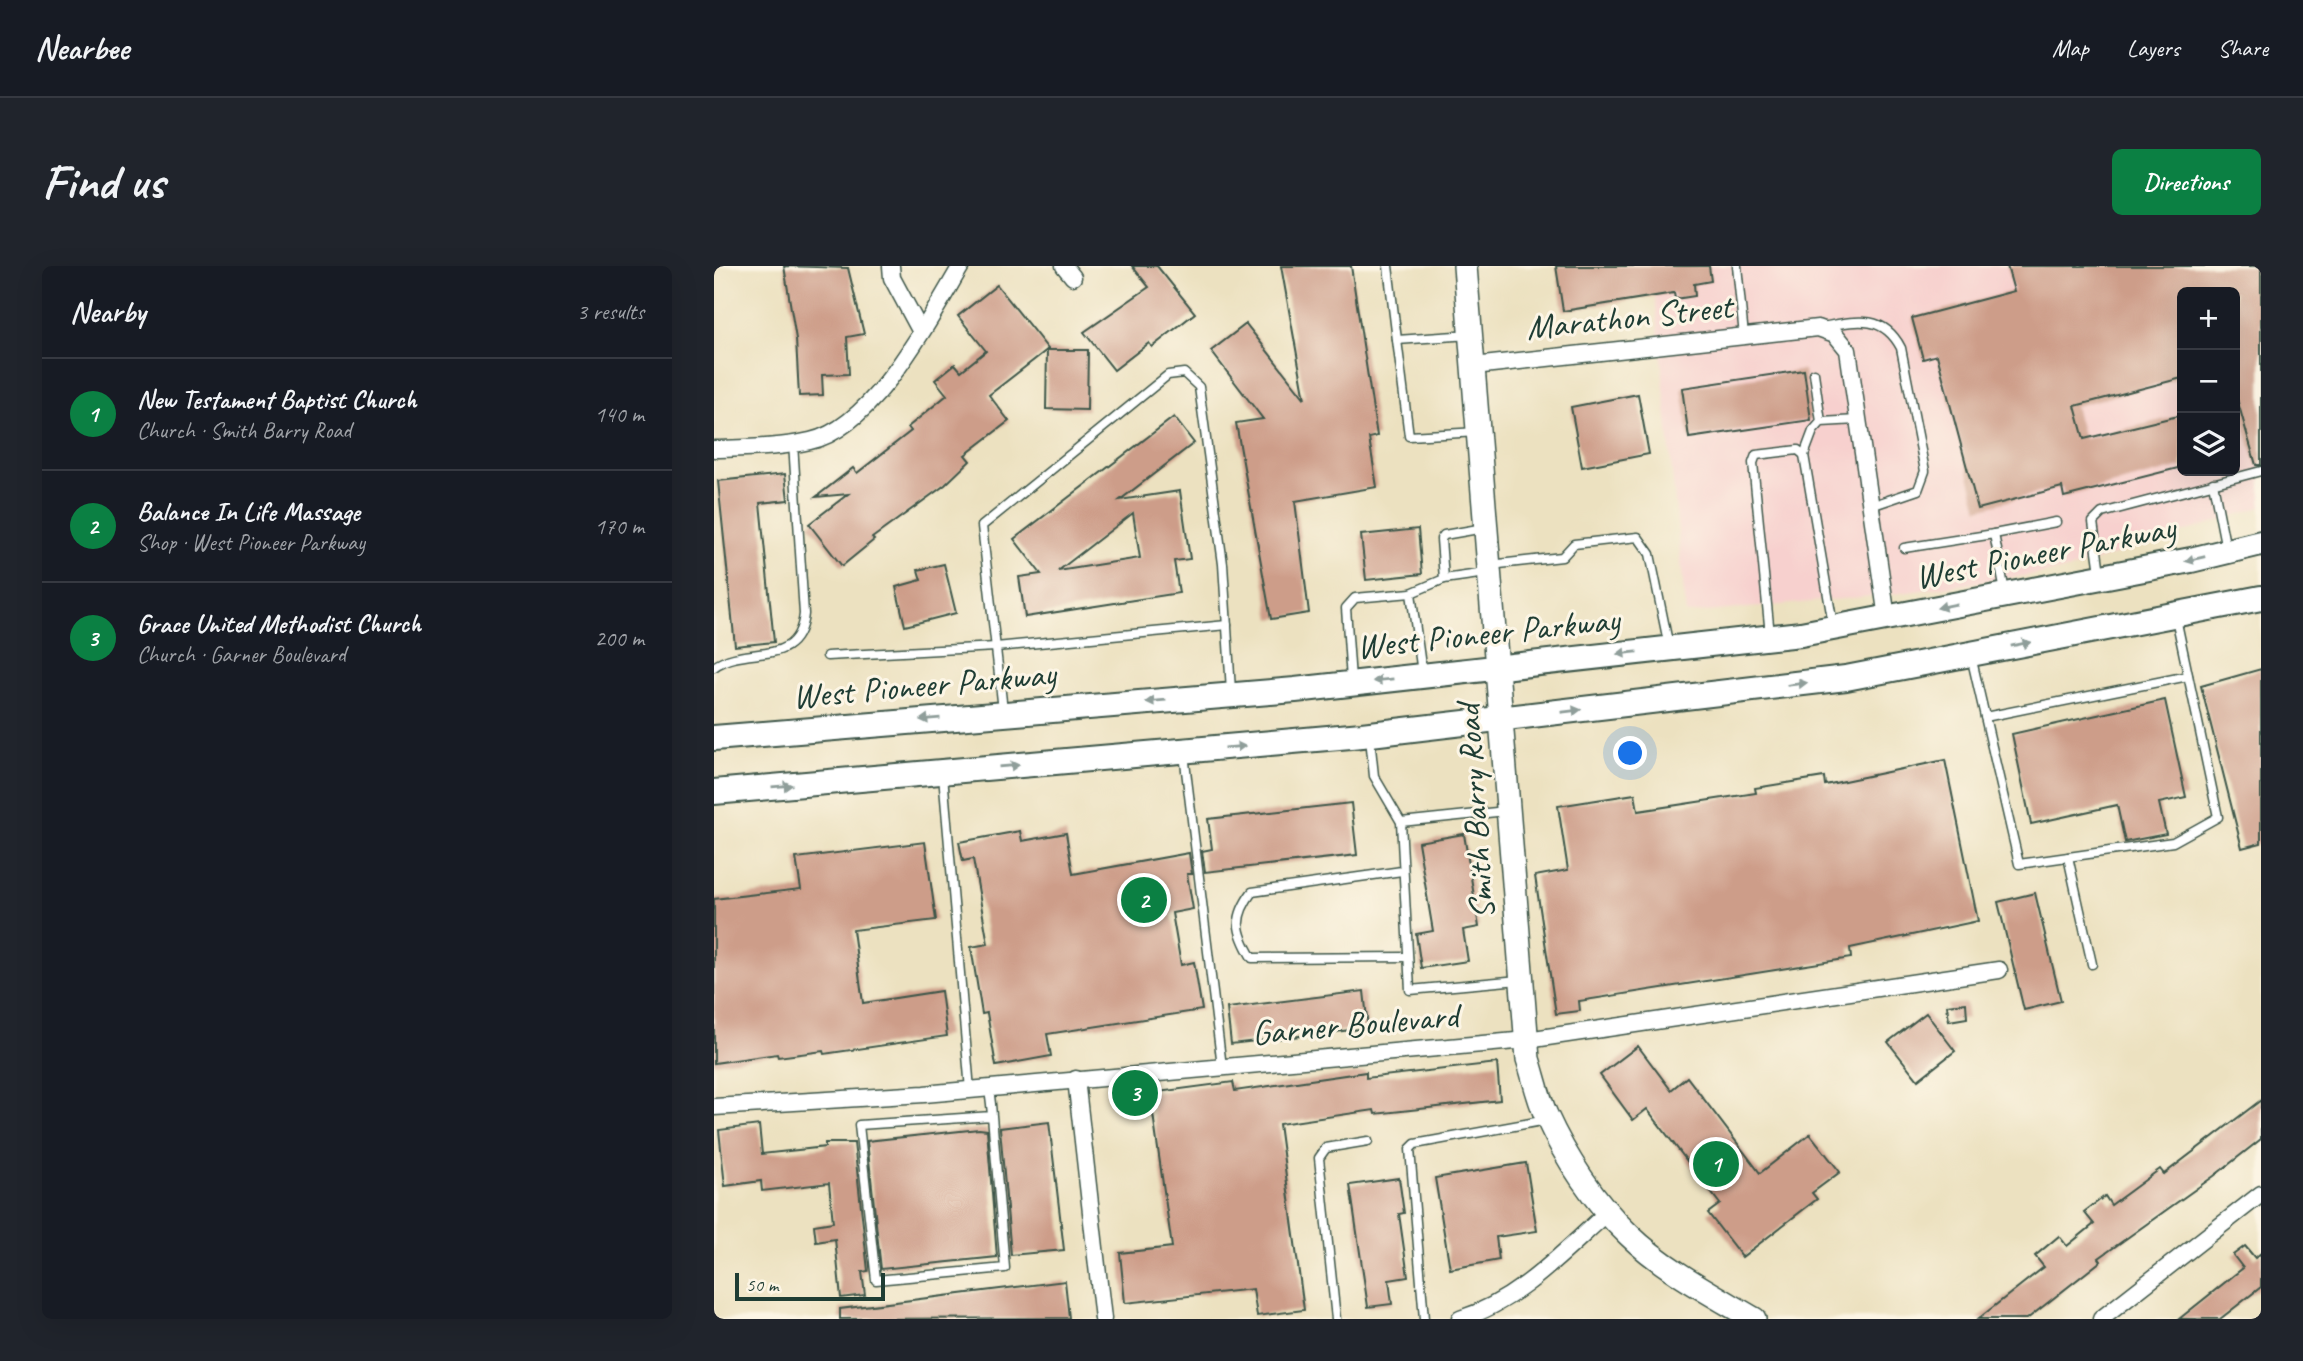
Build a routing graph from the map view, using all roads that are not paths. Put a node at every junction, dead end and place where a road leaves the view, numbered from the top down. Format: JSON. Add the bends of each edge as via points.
{"nodes":[{"id":1,"x":891,"y":266,"type":"edge"},
{"id":2,"x":961,"y":266,"type":"edge"},
{"id":3,"x":1388,"y":266,"type":"edge"},
{"id":4,"x":1465,"y":266,"type":"edge"},
{"id":5,"x":1737,"y":266,"type":"edge"},
{"id":6,"x":1818,"y":328,"type":"junction"},
{"id":7,"x":921,"y":332,"type":"junction"},
{"id":8,"x":1471,"y":335,"type":"junction"},
{"id":9,"x":1744,"y":335,"type":"junction"},
{"id":10,"x":1397,"y":340,"type":"junction"},
{"id":11,"x":1474,"y":366,"type":"junction"},
{"id":12,"x":1814,"y":373,"type":"dead end"},
{"id":13,"x":1858,"y":420,"type":"junction"},
{"id":14,"x":1821,"y":422,"type":"junction"},
{"id":15,"x":1479,"y":432,"type":"junction"},
{"id":16,"x":793,"y":443,"type":"junction"},
{"id":17,"x":714,"y":449,"type":"edge"},
{"id":18,"x":1804,"y":455,"type":"junction"},
{"id":19,"x":2261,"y":471,"type":"edge"},
{"id":20,"x":2213,"y":483,"type":"junction"},
{"id":21,"x":1871,"y":506,"type":"junction"},
{"id":22,"x":2056,"y":522,"type":"dead end"},
{"id":23,"x":1488,"y":527,"type":"junction"},
{"id":24,"x":1994,"y":534,"type":"junction"},
{"id":25,"x":2261,"y":543,"type":"edge"},
{"id":26,"x":1904,"y":548,"type":"dead end"},
{"id":27,"x":2227,"y":551,"type":"junction"},
{"id":28,"x":1490,"y":569,"type":"junction"},
{"id":29,"x":2100,"y":577,"type":"junction"},
{"id":30,"x":1444,"y":579,"type":"junction"},
{"id":31,"x":1410,"y":593,"type":"junction"},
{"id":32,"x":2006,"y":595,"type":"junction"},
{"id":33,"x":2261,"y":598,"type":"edge"},
{"id":34,"x":2175,"y":615,"type":"junction"},
{"id":35,"x":1887,"y":618,"type":"junction"},
{"id":36,"x":1227,"y":625,"type":"junction"},
{"id":37,"x":1833,"y":628,"type":"junction"},
{"id":38,"x":1770,"y":638,"type":"junction"},
{"id":39,"x":996,"y":647,"type":"junction"},
{"id":40,"x":1670,"y":649,"type":"junction"},
{"id":41,"x":1970,"y":654,"type":"junction"},
{"id":42,"x":828,"y":656,"type":"dead end"},
{"id":43,"x":714,"y":667,"type":"edge"},
{"id":44,"x":1500,"y":667,"type":"junction"},
{"id":45,"x":2188,"y":676,"type":"junction"},
{"id":46,"x":1422,"y":677,"type":"junction"},
{"id":47,"x":1351,"y":683,"type":"junction"},
{"id":48,"x":1231,"y":695,"type":"junction"},
{"id":49,"x":1004,"y":713,"type":"junction"},
{"id":50,"x":1985,"y":717,"type":"junction"},
{"id":51,"x":1503,"y":719,"type":"junction"},
{"id":52,"x":1370,"y":734,"type":"junction"},
{"id":53,"x":714,"y":737,"type":"edge"},
{"id":54,"x":1184,"y":751,"type":"junction"},
{"id":55,"x":943,"y":772,"type":"junction"},
{"id":56,"x":714,"y":793,"type":"edge"},
{"id":57,"x":1510,"y":811,"type":"junction"},
{"id":58,"x":1401,"y":821,"type":"junction"},
{"id":59,"x":2068,"y":857,"type":"junction"},
{"id":60,"x":1402,"y":871,"type":"junction"},
{"id":61,"x":1408,"y":957,"type":"junction"},
{"id":62,"x":2092,"y":964,"type":"dead end"},
{"id":63,"x":1999,"y":970,"type":"dead end"},
{"id":64,"x":1522,"y":980,"type":"junction"},
{"id":65,"x":1527,"y":1041,"type":"junction"},
{"id":66,"x":1222,"y":1067,"type":"junction"},
{"id":67,"x":1076,"y":1079,"type":"junction"},
{"id":68,"x":989,"y":1088,"type":"junction"},
{"id":69,"x":970,"y":1090,"type":"junction"},
{"id":70,"x":714,"y":1107,"type":"edge"},
{"id":71,"x":992,"y":1116,"type":"junction"},
{"id":72,"x":1548,"y":1120,"type":"junction"},
{"id":73,"x":1368,"y":1140,"type":"dead end"},
{"id":74,"x":2261,"y":1194,"type":"edge"},
{"id":75,"x":1608,"y":1213,"type":"junction"},
{"id":76,"x":1102,"y":1319,"type":"edge"},
{"id":77,"x":1336,"y":1319,"type":"edge"},
{"id":78,"x":1424,"y":1319,"type":"edge"},
{"id":79,"x":1460,"y":1319,"type":"edge"},
{"id":80,"x":1754,"y":1319,"type":"edge"},
{"id":81,"x":2101,"y":1319,"type":"edge"}],
"edges":[{"from":1,"to":7,"type":"street","via":[[892,278]]},
{"from":2,"to":7,"type":"street"},
{"from":3,"to":10,"type":"lane"},
{"from":4,"to":8,"type":"street","name":"Smith Barry Road"},
{"from":5,"to":9,"type":"lane"},
{"from":6,"to":9,"type":"street","name":"Marathon Street"},
{"from":6,"to":13,"type":"street","via":[[1835,334],[1847,350]]},
{"from":6,"to":21,"type":"lane","via":[[1866,321],[1893,332],[1900,348],[1925,471],[1918,490]]},
{"from":7,"to":16,"type":"street","via":[[872,401],[835,431]]},
{"from":8,"to":10,"type":"lane"},
{"from":8,"to":11,"type":"street","name":"Smith Barry Road"},
{"from":9,"to":11,"type":"street","name":"Marathon Street"},
{"from":10,"to":15,"type":"lane","via":[[1409,436]]},
{"from":11,"to":15,"type":"street","name":"Smith Barry Road"},
{"from":12,"to":14,"type":"lane"},
{"from":13,"to":14,"type":"lane"},
{"from":13,"to":21,"type":"street"},
{"from":14,"to":18,"type":"lane"},
{"from":15,"to":23,"type":"street","name":"Smith Barry Road"},
{"from":16,"to":17,"type":"street"},
{"from":16,"to":43,"type":"lane","via":[[803,629],[779,651],[730,658]]},
{"from":18,"to":37,"type":"lane"},
{"from":18,"to":38,"type":"lane","via":[[1798,450],[1756,455],[1753,463]]},
{"from":19,"to":20,"type":"lane"},
{"from":20,"to":27,"type":"lane"},
{"from":20,"to":29,"type":"lane","via":[[2102,513],[2093,522]]},
{"from":21,"to":35,"type":"street"},
{"from":22,"to":24,"type":"lane"},
{"from":23,"to":28,"type":"street","name":"Smith Barry Road"},
{"from":23,"to":30,"type":"lane","via":[[1444,535]]},
{"from":24,"to":26,"type":"lane"},
{"from":24,"to":32,"type":"lane"},
{"from":25,"to":27,"type":"main road","name":"West Pioneer Parkway"},
{"from":27,"to":29,"type":"main road","name":"West Pioneer Parkway","one_way":true},
{"from":28,"to":30,"type":"lane"},
{"from":28,"to":40,"type":"lane","via":[[1562,557],[1574,544],[1638,537],[1650,554]]},
{"from":28,"to":44,"type":"street","name":"Smith Barry Road"},
{"from":29,"to":32,"type":"main road","name":"West Pioneer Parkway"},
{"from":30,"to":31,"type":"lane"},
{"from":31,"to":46,"type":"lane"},
{"from":31,"to":47,"type":"lane","via":[[1355,598],[1346,608]]},
{"from":32,"to":35,"type":"main road","name":"West Pioneer Parkway","one_way":true},
{"from":33,"to":34,"type":"main road"},
{"from":41,"to":34,"type":"main road","one_way":true},
{"from":34,"to":45,"type":"lane"},
{"from":35,"to":37,"type":"main road","name":"West Pioneer Parkway"},
{"from":36,"to":39,"type":"lane"},
{"from":36,"to":39,"type":"lane","via":[[1199,387],[1184,373],[1168,375],[982,526]]},
{"from":36,"to":48,"type":"lane"},
{"from":37,"to":38,"type":"main road","name":"West Pioneer Parkway"},
{"from":38,"to":40,"type":"main road","name":"West Pioneer Parkway"},
{"from":39,"to":42,"type":"lane"},
{"from":39,"to":49,"type":"lane"},
{"from":40,"to":44,"type":"main road","name":"West Pioneer Parkway","one_way":true},
{"from":41,"to":50,"type":"lane"},
{"from":51,"to":41,"type":"main road","one_way":true,"via":[[1846,678]]},
{"from":44,"to":46,"type":"main road","name":"West Pioneer Parkway"},
{"from":44,"to":51,"type":"street","name":"Smith Barry Road"},
{"from":45,"to":50,"type":"lane"},
{"from":45,"to":59,"type":"lane","via":[[2218,817],[2174,842]]},
{"from":46,"to":47,"type":"main road","name":"West Pioneer Parkway","one_way":true},
{"from":47,"to":48,"type":"main road","name":"West Pioneer Parkway"},
{"from":48,"to":49,"type":"main road","name":"West Pioneer Parkway","one_way":true},
{"from":49,"to":53,"type":"main road","name":"West Pioneer Parkway","one_way":true},
{"from":50,"to":59,"type":"lane","via":[[2020,864]]},
{"from":51,"to":52,"type":"main road"},
{"from":51,"to":57,"type":"street","name":"Smith Barry Road"},
{"from":54,"to":52,"type":"main road","one_way":true},
{"from":52,"to":58,"type":"lane","via":[[1374,776]]},
{"from":55,"to":54,"type":"main road","one_way":true},
{"from":54,"to":66,"type":"lane"},
{"from":56,"to":55,"type":"main road","one_way":true},
{"from":55,"to":69,"type":"lane"},
{"from":57,"to":58,"type":"lane"},
{"from":57,"to":64,"type":"street","name":"Smith Barry Road"},
{"from":58,"to":60,"type":"lane"},
{"from":59,"to":62,"type":"lane"},
{"from":60,"to":61,"type":"lane"},
{"from":60,"to":61,"type":"lane","via":[[1252,892],[1239,910],[1240,938],[1252,958]]},
{"from":61,"to":64,"type":"lane","via":[[1410,990]]},
{"from":63,"to":65,"type":"street","name":"Garner Boulevard"},
{"from":64,"to":65,"type":"street","name":"Smith Barry Road"},
{"from":65,"to":66,"type":"street","name":"Garner Boulevard"},
{"from":65,"to":72,"type":"street","name":"Smith Barry Road","via":[[1528,1059]]},
{"from":66,"to":67,"type":"street","name":"Garner Boulevard"},
{"from":67,"to":68,"type":"street","name":"Garner Boulevard"},
{"from":67,"to":76,"type":"street"},
{"from":68,"to":69,"type":"street","name":"Garner Boulevard"},
{"from":68,"to":71,"type":"lane"},
{"from":69,"to":70,"type":"street","name":"Garner Boulevard"},
{"from":71,"to":71,"type":"lane","via":[[1005,1268],[876,1280],[859,1125]]},
{"from":72,"to":75,"type":"street","name":"Smith Barry Road"},
{"from":72,"to":78,"type":"lane","via":[[1415,1144],[1410,1149]]},
{"from":73,"to":77,"type":"lane","via":[[1326,1148],[1319,1158]]},
{"from":74,"to":81,"type":"street"},
{"from":75,"to":79,"type":"street","via":[[1518,1292],[1484,1312]]},
{"from":75,"to":80,"type":"street","name":"Smith Barry Road","via":[[1630,1236],[1702,1289]]}]}
